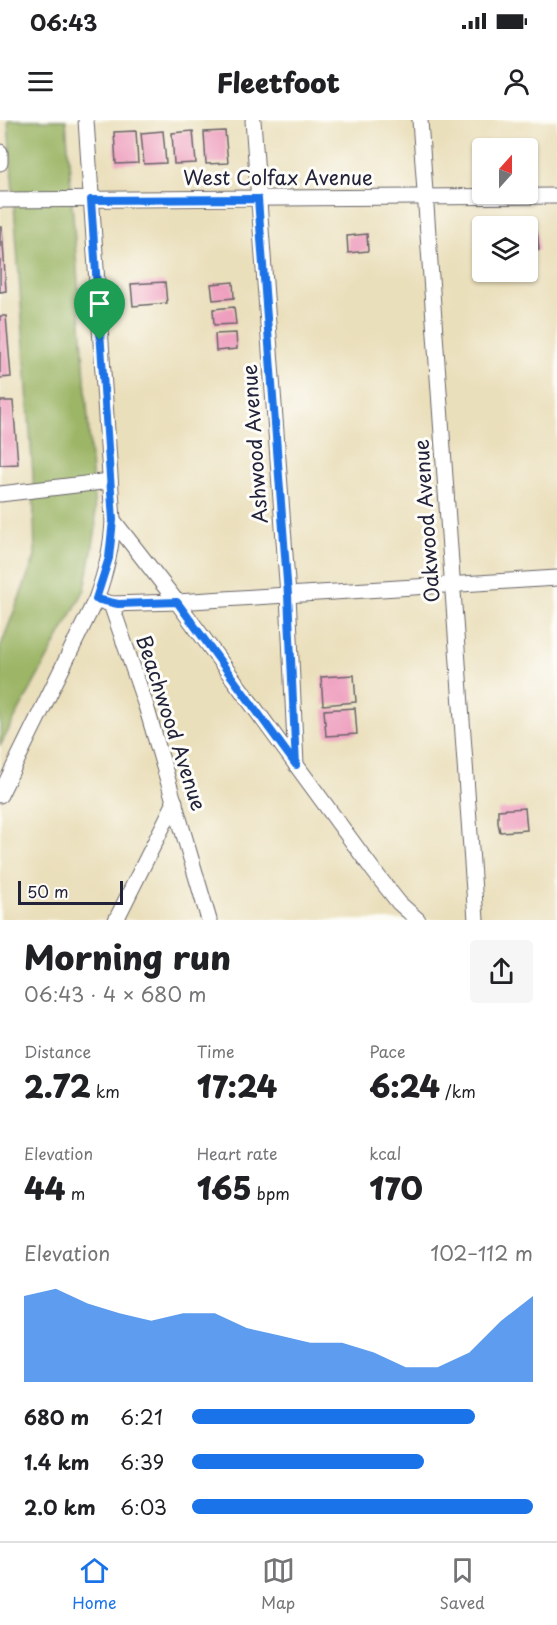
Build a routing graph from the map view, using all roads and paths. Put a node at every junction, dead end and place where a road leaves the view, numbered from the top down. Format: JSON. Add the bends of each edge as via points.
{"nodes":[{"id":1,"x":86,"y":120,"type":"edge"},
{"id":2,"x":253,"y":120,"type":"edge"},
{"id":3,"x":420,"y":120,"type":"edge"},
{"id":4,"x":0,"y":152,"type":"edge"},
{"id":5,"x":0,"y":163,"type":"edge"},
{"id":6,"x":557,"y":196,"type":"edge"},
{"id":7,"x":425,"y":198,"type":"junction"},
{"id":8,"x":258,"y":199,"type":"junction"},
{"id":9,"x":0,"y":200,"type":"edge"},
{"id":10,"x":91,"y":200,"type":"junction"},
{"id":11,"x":110,"y":481,"type":"junction"},
{"id":12,"x":0,"y":494,"type":"edge"},
{"id":13,"x":113,"y":520,"type":"junction"},
{"id":14,"x":557,"y":578,"type":"edge"},
{"id":15,"x":453,"y":584,"type":"junction"},
{"id":16,"x":288,"y":595,"type":"junction"},
{"id":17,"x":103,"y":601,"type":"junction"},
{"id":18,"x":177,"y":602,"type":"junction"},
{"id":19,"x":296,"y":765,"type":"junction"},
{"id":20,"x":0,"y":795,"type":"edge"},
{"id":21,"x":175,"y":802,"type":"junction"},
{"id":22,"x":116,"y":920,"type":"edge"},
{"id":23,"x":209,"y":920,"type":"edge"},
{"id":24,"x":418,"y":920,"type":"edge"},
{"id":25,"x":476,"y":920,"type":"edge"}],
"edges":[{"from":1,"to":10,"type":"street"},
{"from":2,"to":8,"type":"street","name":"Ashwood Avenue"},
{"from":3,"to":7,"type":"street","name":"Oakwood Avenue"},
{"from":4,"to":5,"type":"street"},
{"from":6,"to":7,"type":"street","name":"West Colfax Avenue"},
{"from":7,"to":8,"type":"street","name":"West Colfax Avenue"},
{"from":7,"to":15,"type":"street","name":"Oakwood Avenue"},
{"from":8,"to":10,"type":"street","name":"West Colfax Avenue"},
{"from":8,"to":16,"type":"street","name":"Ashwood Avenue"},
{"from":9,"to":10,"type":"street","name":"West Colfax Avenue"},
{"from":10,"to":11,"type":"street"},
{"from":11,"to":12,"type":"street"},
{"from":11,"to":13,"type":"street"},
{"from":13,"to":17,"type":"street"},
{"from":13,"to":18,"type":"street"},
{"from":14,"to":15,"type":"street"},
{"from":15,"to":16,"type":"street"},
{"from":15,"to":25,"type":"street","name":"Oakwood Avenue"},
{"from":16,"to":18,"type":"street"},
{"from":16,"to":19,"type":"street","name":"Ashwood Avenue"},
{"from":17,"to":18,"type":"street"},
{"from":17,"to":20,"type":"street"},
{"from":17,"to":21,"type":"street","name":"Beachwood Avenue","via":[[146,706]]},
{"from":18,"to":19,"type":"street"},
{"from":19,"to":24,"type":"street","via":[[399,903]]},
{"from":21,"to":22,"type":"street"},
{"from":21,"to":23,"type":"street","name":"Beachwood Avenue"}]}
